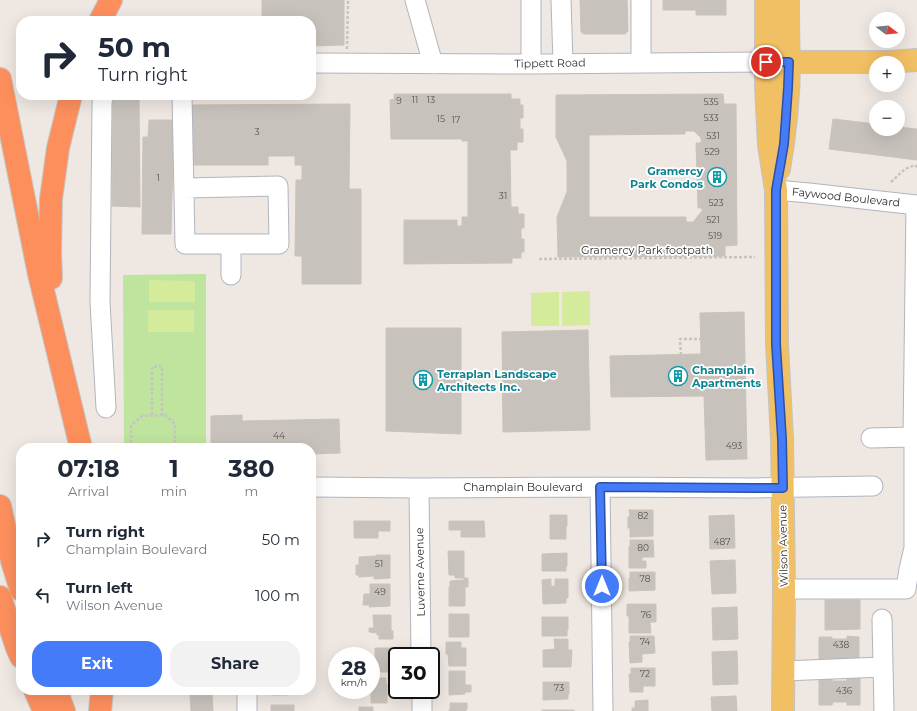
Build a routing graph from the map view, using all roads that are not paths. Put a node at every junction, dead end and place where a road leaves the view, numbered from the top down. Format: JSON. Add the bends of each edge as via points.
{"nodes":[{"id":1,"x":110,"y":0,"type":"edge"},
{"id":2,"x":415,"y":0,"type":"edge"},
{"id":3,"x":531,"y":0,"type":"edge"},
{"id":4,"x":561,"y":0,"type":"edge"},
{"id":5,"x":640,"y":0,"type":"edge"},
{"id":6,"x":766,"y":0,"type":"edge"},
{"id":7,"x":788,"y":0,"type":"edge"},
{"id":8,"x":102,"y":16,"type":"edge"},
{"id":9,"x":917,"y":60,"type":"edge"},
{"id":10,"x":641,"y":62,"type":"junction"},
{"id":11,"x":766,"y":62,"type":"junction"},
{"id":12,"x":789,"y":62,"type":"junction"},
{"id":13,"x":316,"y":63,"type":"edge"},
{"id":14,"x":563,"y":63,"type":"junction"},
{"id":15,"x":433,"y":64,"type":"junction"},
{"id":16,"x":531,"y":64,"type":"junction"},
{"id":17,"x":0,"y":79,"type":"edge"},
{"id":18,"x":70,"y":100,"type":"edge"},
{"id":19,"x":102,"y":100,"type":"edge"},
{"id":20,"x":182,"y":100,"type":"edge"},
{"id":21,"x":184,"y":188,"type":"junction"},
{"id":22,"x":776,"y":190,"type":"junction"},
{"id":23,"x":916,"y":205,"type":"edge"},
{"id":24,"x":231,"y":244,"type":"junction"},
{"id":25,"x":231,"y":275,"type":"dead end"},
{"id":26,"x":55,"y":341,"type":"junction"},
{"id":27,"x":106,"y":408,"type":"dead end"},
{"id":28,"x":913,"y":437,"type":"junction"},
{"id":29,"x":871,"y":438,"type":"dead end"},
{"id":30,"x":80,"y":443,"type":"edge"},
{"id":31,"x":873,"y":486,"type":"dead end"},
{"id":32,"x":316,"y":487,"type":"edge"},
{"id":33,"x":600,"y":487,"type":"junction"},
{"id":34,"x":419,"y":488,"type":"junction"},
{"id":35,"x":783,"y":488,"type":"junction"},
{"id":36,"x":0,"y":506,"type":"edge"},
{"id":37,"x":16,"y":574,"type":"edge"},
{"id":38,"x":784,"y":589,"type":"junction"},
{"id":39,"x":0,"y":597,"type":"edge"},
{"id":40,"x":882,"y":619,"type":"dead end"},
{"id":41,"x":16,"y":645,"type":"edge"},
{"id":42,"x":421,"y":647,"type":"edge"},
{"id":43,"x":883,"y":667,"type":"junction"},
{"id":44,"x":783,"y":671,"type":"junction"},
{"id":45,"x":37,"y":695,"type":"edge"},
{"id":46,"x":58,"y":695,"type":"edge"},
{"id":47,"x":247,"y":695,"type":"edge"},
{"id":48,"x":422,"y":699,"type":"edge"},
{"id":49,"x":44,"y":711,"type":"edge"},
{"id":50,"x":64,"y":711,"type":"edge"},
{"id":51,"x":247,"y":711,"type":"edge"},
{"id":52,"x":422,"y":711,"type":"edge"},
{"id":53,"x":603,"y":711,"type":"edge"},
{"id":54,"x":783,"y":711,"type":"edge"},
{"id":55,"x":884,"y":711,"type":"edge"}],
"edges":[{"from":1,"to":8,"type":"highway"},
{"from":2,"to":15,"type":"street"},
{"from":3,"to":16,"type":"street"},
{"from":4,"to":14,"type":"street"},
{"from":5,"to":10,"type":"street"},
{"from":6,"to":11,"type":"main road","name":"Wilson Avenue"},
{"from":7,"to":12,"type":"main road","name":"Wilson Avenue"},
{"from":9,"to":12,"type":"main road","name":"Tippett Road"},
{"from":10,"to":11,"type":"street","name":"Tippett Road"},
{"from":10,"to":14,"type":"street","name":"Tippett Road"},
{"from":11,"to":12,"type":"main road","name":"Tippett Road"},
{"from":11,"to":22,"type":"main road","name":"Wilson Avenue","via":[[769,145]]},
{"from":12,"to":22,"type":"main road","name":"Wilson Avenue","via":[[784,144]]},
{"from":13,"to":15,"type":"street","name":"Tippett Road"},
{"from":14,"to":16,"type":"street","name":"Tippett Road"},
{"from":15,"to":16,"type":"street","name":"Tippett Road"},
{"from":17,"to":26,"type":"highway"},
{"from":18,"to":26,"type":"highway","via":[[58,148],[51,199],[51,296]]},
{"from":19,"to":27,"type":"street","via":[[100,302]]},
{"from":20,"to":21,"type":"street"},
{"from":21,"to":24,"type":"street","via":[[185,244]]},
{"from":21,"to":24,"type":"street","via":[[278,186],[279,244]]},
{"from":22,"to":23,"type":"street","name":"Faywood Boulevard"},
{"from":22,"to":35,"type":"main road","name":"Wilson Avenue","via":[[776,344]]},
{"from":23,"to":28,"type":"street"},
{"from":24,"to":25,"type":"street"},
{"from":26,"to":30,"type":"highway"},
{"from":28,"to":29,"type":"street"},
{"from":28,"to":38,"type":"street","via":[[914,548],[906,589]]},
{"from":31,"to":35,"type":"street","name":"Champlain Boulevard"},
{"from":32,"to":34,"type":"street","name":"Champlain Boulevard"},
{"from":33,"to":34,"type":"street","name":"Champlain Boulevard"},
{"from":33,"to":35,"type":"street","name":"Champlain Boulevard"},
{"from":33,"to":53,"type":"street"},
{"from":34,"to":42,"type":"street","name":"Luverne Avenue"},
{"from":35,"to":38,"type":"main road","name":"Wilson Avenue"},
{"from":36,"to":37,"type":"highway"},
{"from":38,"to":44,"type":"main road","name":"Wilson Avenue"},
{"from":39,"to":41,"type":"highway"},
{"from":40,"to":43,"type":"street"},
{"from":43,"to":44,"type":"street"},
{"from":43,"to":55,"type":"street"},
{"from":44,"to":54,"type":"main road","name":"Wilson Avenue"},
{"from":45,"to":49,"type":"highway"},
{"from":46,"to":50,"type":"highway"},
{"from":47,"to":51,"type":"street"},
{"from":48,"to":52,"type":"street"}]}
